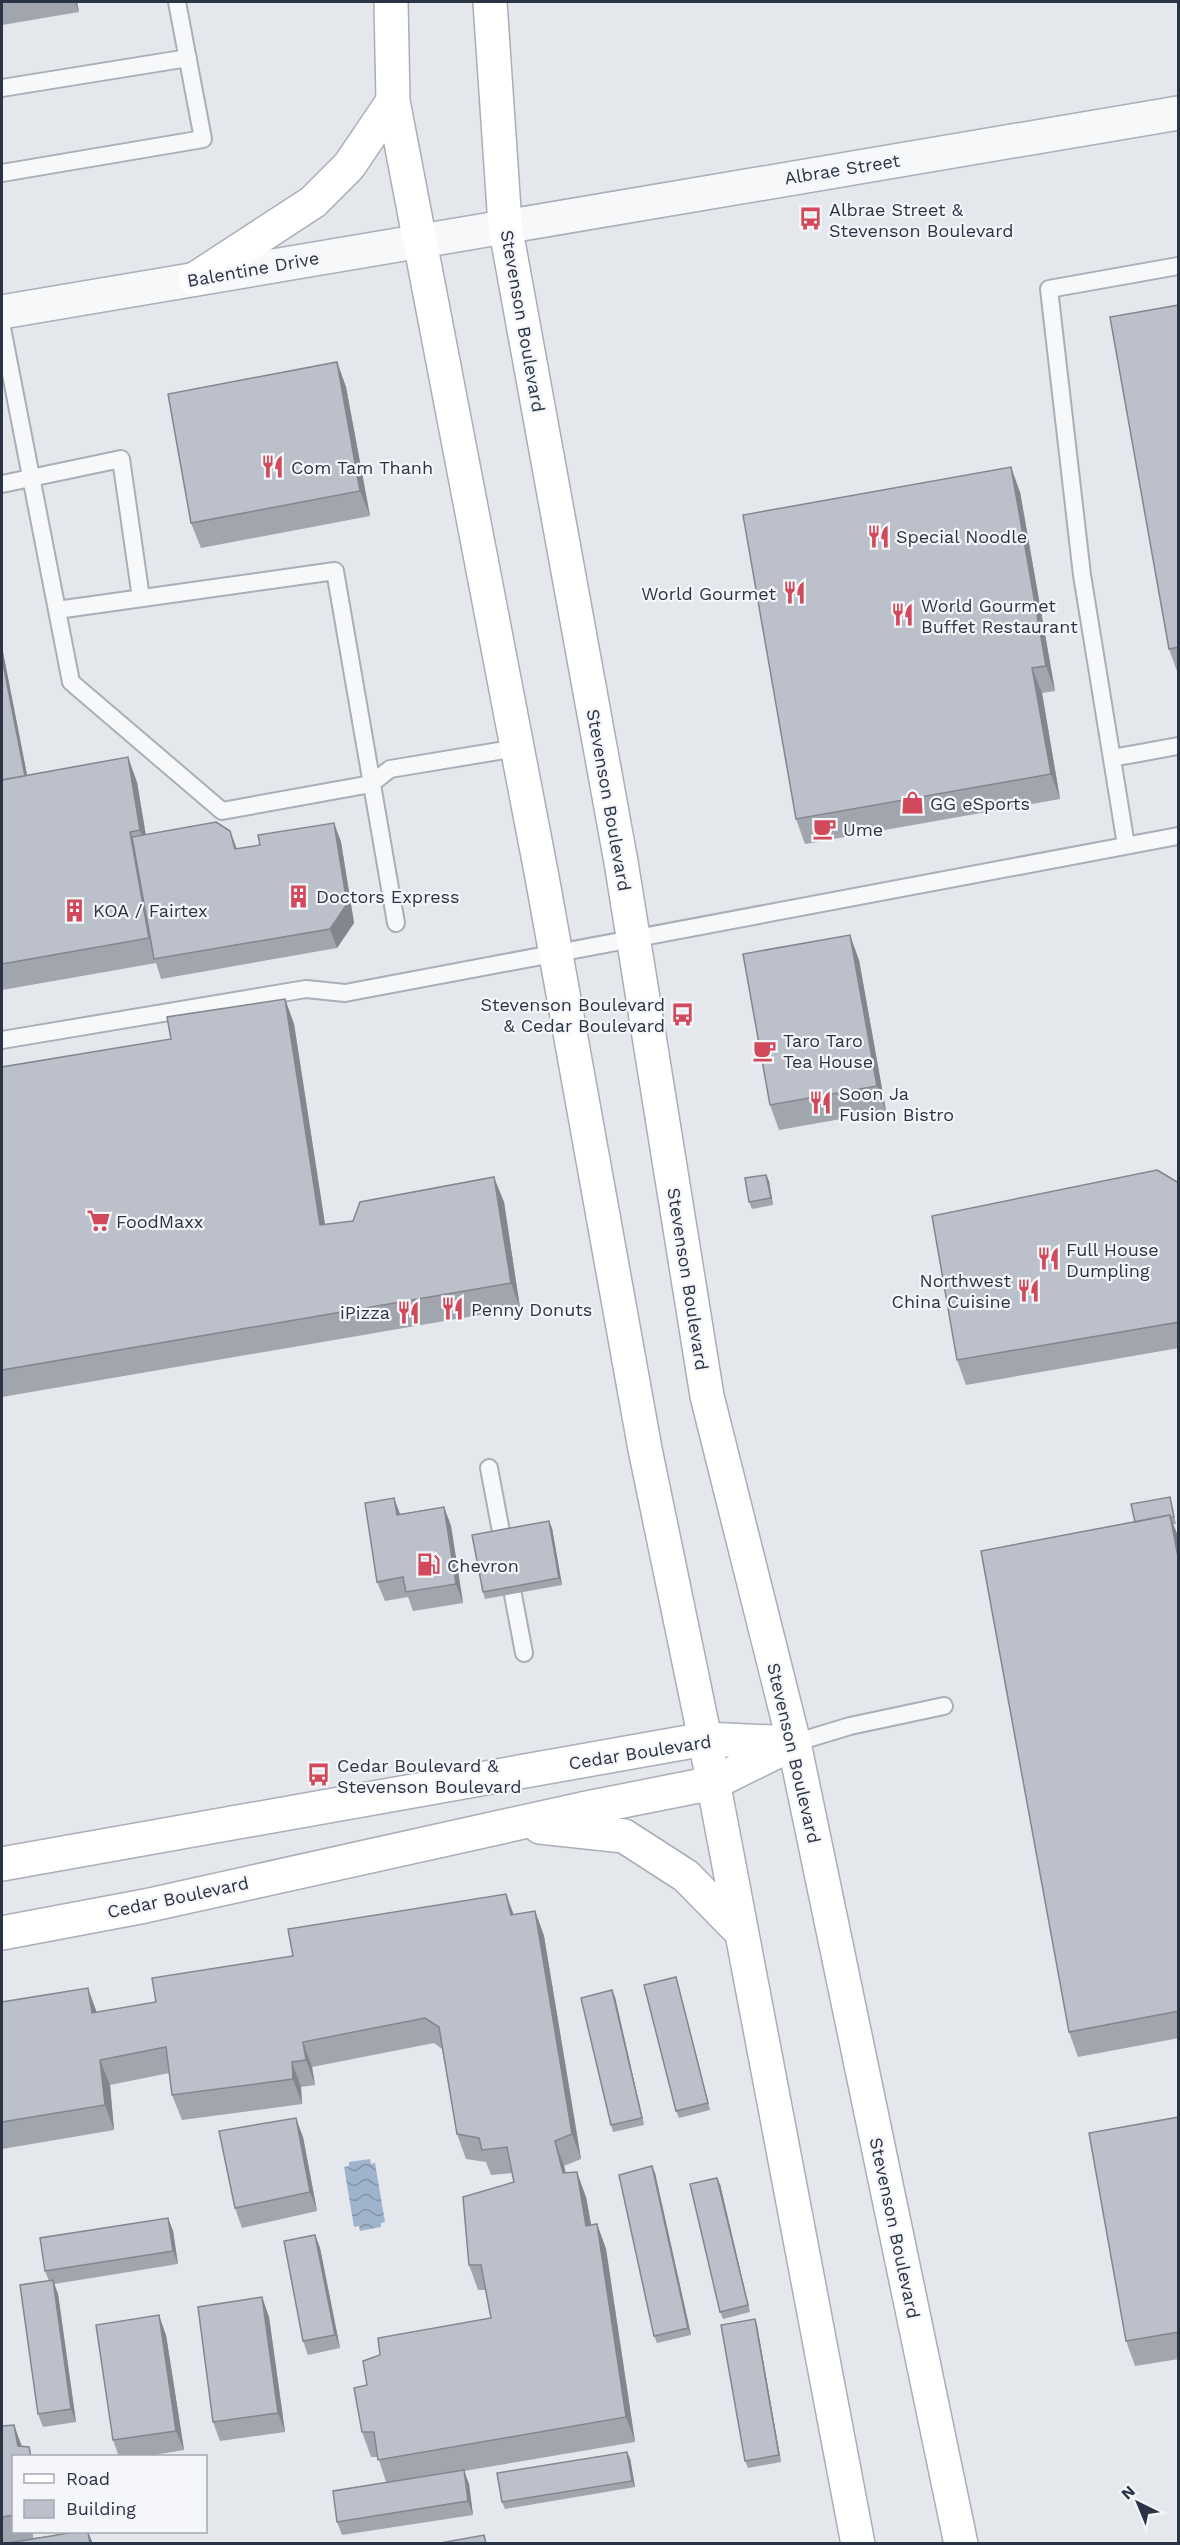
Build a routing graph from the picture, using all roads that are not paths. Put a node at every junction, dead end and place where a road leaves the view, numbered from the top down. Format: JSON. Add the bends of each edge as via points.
{"nodes":[{"id":1,"x":177,"y":2,"type":"edge"},
{"id":2,"x":391,"y":2,"type":"edge"},
{"id":3,"x":490,"y":2,"type":"edge"},
{"id":4,"x":188,"y":58,"type":"junction"},
{"id":5,"x":2,"y":88,"type":"edge"},
{"id":6,"x":393,"y":101,"type":"junction"},
{"id":7,"x":1179,"y":113,"type":"edge"},
{"id":8,"x":2,"y":173,"type":"edge"},
{"id":9,"x":505,"y":225,"type":"junction"},
{"id":10,"x":419,"y":240,"type":"junction"},
{"id":11,"x":1179,"y":266,"type":"edge"},
{"id":12,"x":195,"y":279,"type":"junction"},
{"id":13,"x":2,"y":312,"type":"edge"},
{"id":14,"x":2,"y":328,"type":"edge"},
{"id":15,"x":31,"y":478,"type":"junction"},
{"id":16,"x":2,"y":484,"type":"edge"},
{"id":17,"x":141,"y":598,"type":"junction"},
{"id":18,"x":57,"y":610,"type":"junction"},
{"id":19,"x":1179,"y":746,"type":"edge"},
{"id":20,"x":517,"y":747,"type":"junction"},
{"id":21,"x":1112,"y":758,"type":"junction"},
{"id":22,"x":370,"y":784,"type":"junction"},
{"id":23,"x":1179,"y":836,"type":"edge"},
{"id":24,"x":1126,"y":845,"type":"junction"},
{"id":25,"x":396,"y":923,"type":"dead end"},
{"id":26,"x":633,"y":939,"type":"junction"},
{"id":27,"x":555,"y":954,"type":"junction"},
{"id":28,"x":2,"y":1040,"type":"edge"},
{"id":29,"x":489,"y":1468,"type":"dead end"},
{"id":30,"x":524,"y":1653,"type":"dead end"},
{"id":31,"x":944,"y":1706,"type":"dead end"},
{"id":32,"x":705,"y":1739,"type":"junction"},
{"id":33,"x":794,"y":1743,"type":"junction"},
{"id":34,"x":713,"y":1783,"type":"junction"},
{"id":35,"x":514,"y":1824,"type":"junction"},
{"id":36,"x":2,"y":1864,"type":"edge"},
{"id":37,"x":741,"y":1932,"type":"junction"},
{"id":38,"x":2,"y":1933,"type":"edge"},
{"id":39,"x":858,"y":2544,"type":"edge"},
{"id":40,"x":961,"y":2544,"type":"edge"}],
"edges":[{"from":1,"to":4,"type":"lane"},
{"from":2,"to":6,"type":"main road"},
{"from":3,"to":9,"type":"main road","name":"Stevenson Boulevard"},
{"from":4,"to":5,"type":"lane"},
{"from":4,"to":8,"type":"lane","via":[[203,139]]},
{"from":6,"to":10,"type":"main road"},
{"from":6,"to":12,"type":"main road","via":[[349,166],[313,202]]},
{"from":7,"to":9,"type":"street","name":"Albrae Street"},
{"from":9,"to":10,"type":"street","name":"Balentine Drive"},
{"from":9,"to":26,"type":"main road","name":"Stevenson Boulevard"},
{"from":10,"to":12,"type":"street","name":"Balentine Drive"},
{"from":10,"to":20,"type":"main road"},
{"from":11,"to":21,"type":"lane","via":[[1049,289],[1082,574]]},
{"from":12,"to":13,"type":"street","name":"Balentine Drive"},
{"from":14,"to":15,"type":"lane"},
{"from":15,"to":16,"type":"lane"},
{"from":15,"to":17,"type":"lane","via":[[121,459]]},
{"from":15,"to":18,"type":"lane"},
{"from":17,"to":18,"type":"lane"},
{"from":17,"to":22,"type":"lane","via":[[335,571]]},
{"from":18,"to":22,"type":"lane","via":[[71,682],[222,811]]},
{"from":19,"to":21,"type":"lane"},
{"from":20,"to":22,"type":"lane","via":[[390,769]]},
{"from":20,"to":27,"type":"main road"},
{"from":21,"to":24,"type":"lane"},
{"from":22,"to":25,"type":"lane"},
{"from":23,"to":24,"type":"lane"},
{"from":24,"to":26,"type":"lane"},
{"from":26,"to":27,"type":"lane"},
{"from":26,"to":33,"type":"main road","name":"Stevenson Boulevard","via":[[707,1396]]},
{"from":27,"to":28,"type":"lane","via":[[345,993],[306,989]]},
{"from":27,"to":32,"type":"main road","via":[[643,1439]]},
{"from":29,"to":30,"type":"lane"},
{"from":31,"to":33,"type":"lane","via":[[850,1726]]},
{"from":32,"to":33,"type":"main road","name":"Cedar Boulevard"},
{"from":32,"to":34,"type":"main road"},
{"from":32,"to":36,"type":"main road","name":"Cedar Boulevard"},
{"from":33,"to":34,"type":"main road","name":"Cedar Boulevard"},
{"from":33,"to":40,"type":"main road","name":"Stevenson Boulevard"},
{"from":34,"to":35,"type":"main road","name":"Cedar Boulevard"},
{"from":34,"to":37,"type":"main road"},
{"from":35,"to":37,"type":"main road","via":[[624,1836],[686,1876]]},
{"from":35,"to":38,"type":"main road","name":"Cedar Boulevard","via":[[145,1906]]},
{"from":37,"to":39,"type":"main road"}]}
